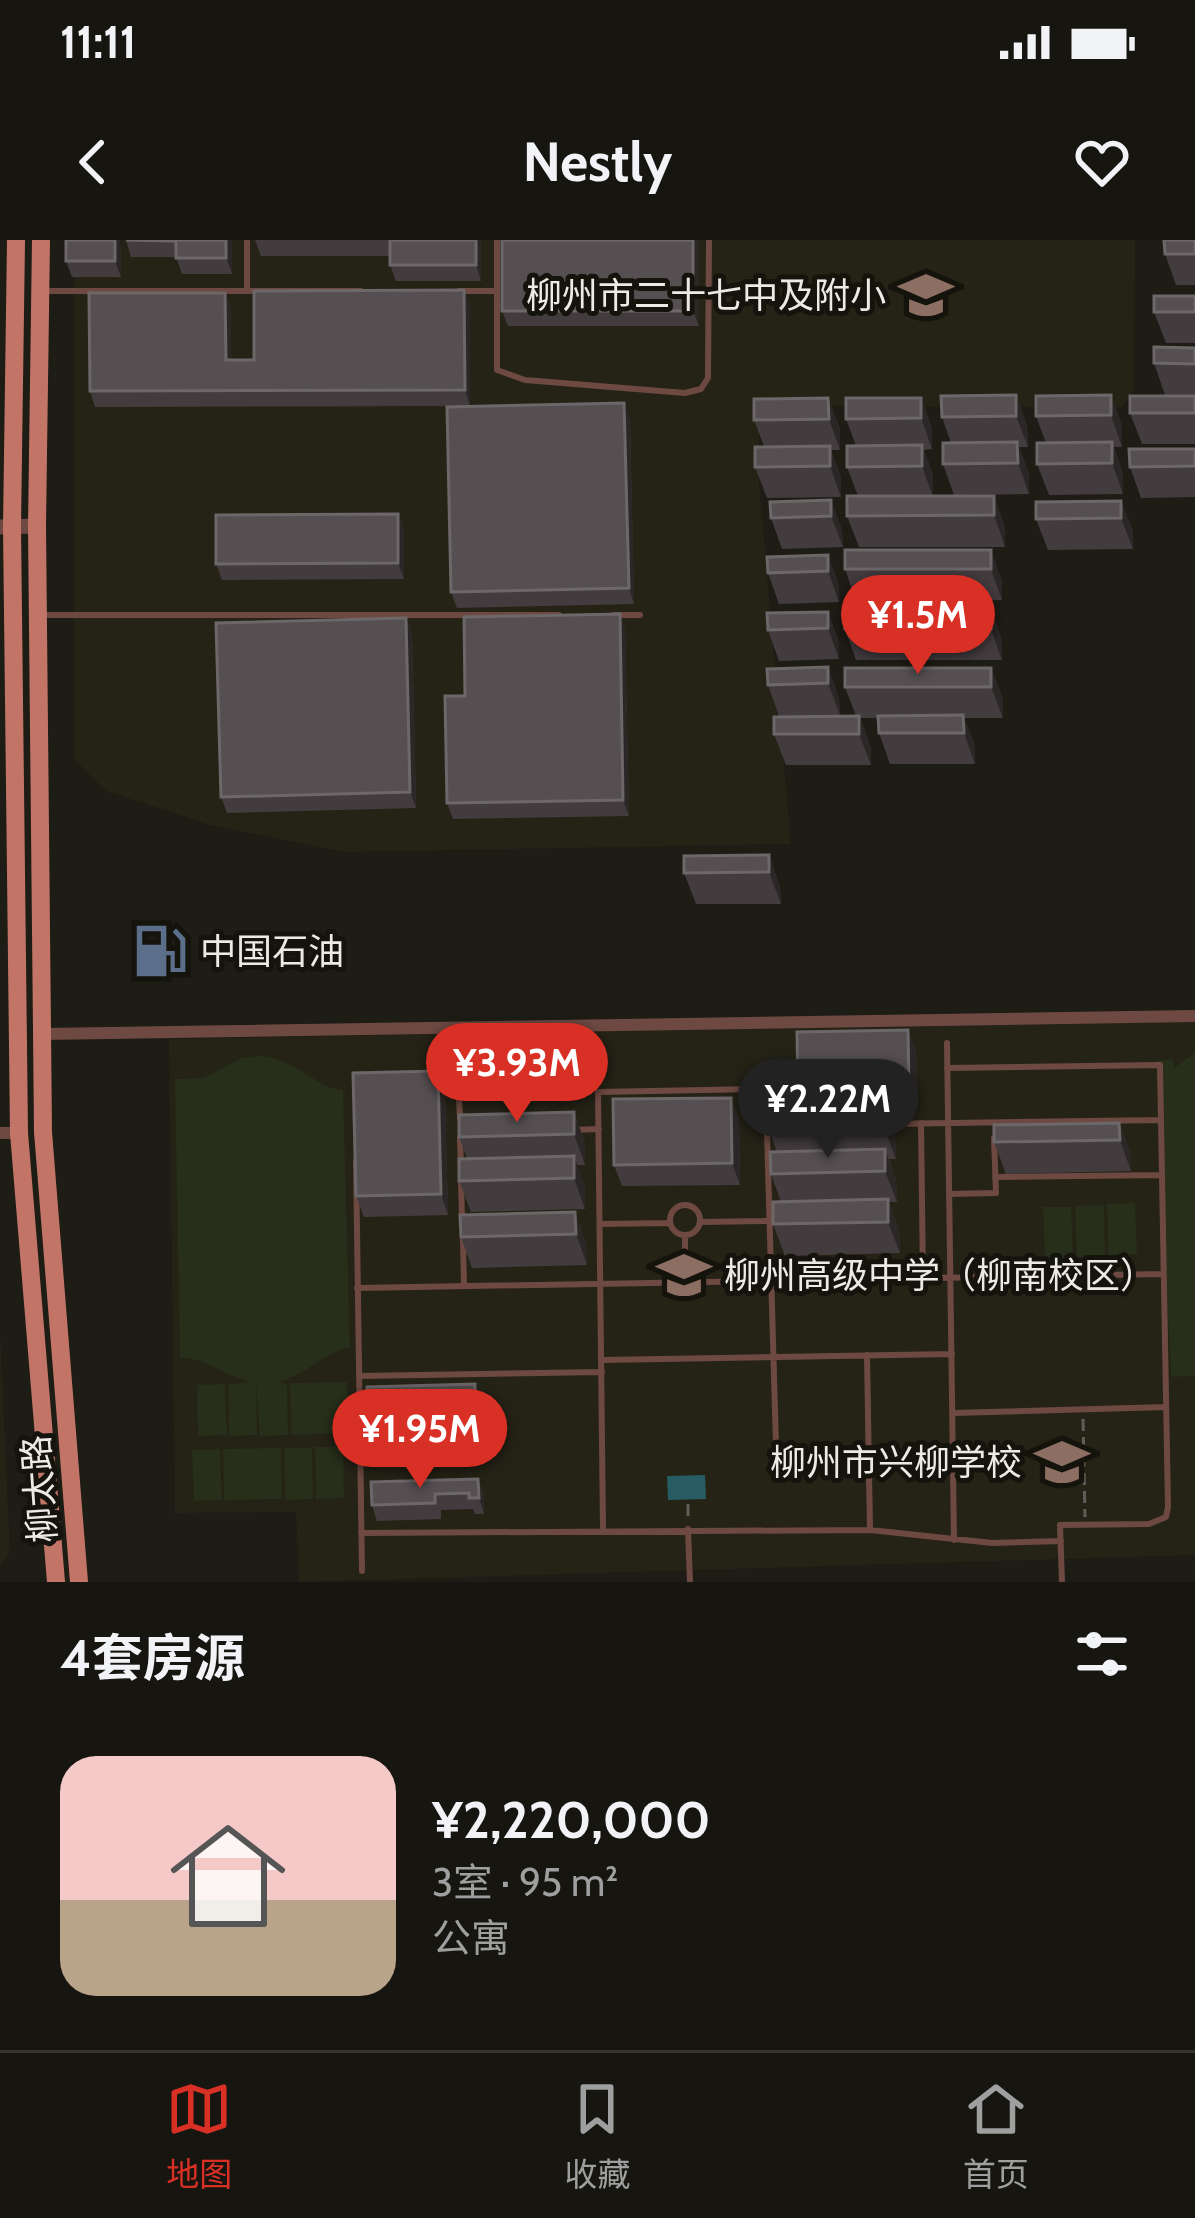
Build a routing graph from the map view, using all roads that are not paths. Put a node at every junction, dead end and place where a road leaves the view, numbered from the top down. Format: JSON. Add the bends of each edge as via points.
{"nodes":[{"id":1,"x":16,"y":240,"type":"edge"},
{"id":2,"x":41,"y":240,"type":"edge"},
{"id":3,"x":248,"y":240,"type":"edge"},
{"id":4,"x":497,"y":240,"type":"edge"},
{"id":5,"x":709,"y":240,"type":"edge"},
{"id":6,"x":40,"y":291,"type":"junction"},
{"id":7,"x":247,"y":291,"type":"junction"},
{"id":8,"x":383,"y":291,"type":"edge"},
{"id":9,"x":452,"y":291,"type":"edge"},
{"id":10,"x":497,"y":291,"type":"junction"},
{"id":11,"x":37,"y":526,"type":"junction"},
{"id":12,"x":6,"y":527,"type":"edge"},
{"id":13,"x":38,"y":615,"type":"junction"},
{"id":14,"x":571,"y":615,"type":"edge"},
{"id":15,"x":594,"y":615,"type":"edge"},
{"id":16,"x":640,"y":615,"type":"dead end"},
{"id":17,"x":7,"y":835,"type":"edge"},
{"id":18,"x":1195,"y":1016,"type":"edge"},
{"id":19,"x":43,"y":1034,"type":"junction"},
{"id":20,"x":946,"y":1043,"type":"dead end"},
{"id":21,"x":947,"y":1068,"type":"junction"},
{"id":22,"x":416,"y":1074,"type":"edge"},
{"id":23,"x":1161,"y":1120,"type":"junction"},
{"id":24,"x":994,"y":1122,"type":"junction"},
{"id":25,"x":948,"y":1123,"type":"junction"},
{"id":26,"x":878,"y":1124,"type":"edge"},
{"id":27,"x":921,"y":1124,"type":"junction"},
{"id":28,"x":599,"y":1129,"type":"junction"},
{"id":29,"x":553,"y":1130,"type":"edge"},
{"id":30,"x":9,"y":1133,"type":"edge"},
{"id":31,"x":356,"y":1146,"type":"edge"},
{"id":32,"x":1162,"y":1175,"type":"junction"},
{"id":33,"x":995,"y":1177,"type":"junction"},
{"id":34,"x":950,"y":1194,"type":"junction"},
{"id":35,"x":771,"y":1220,"type":"junction"},
{"id":36,"x":700,"y":1222,"type":"junction"},
{"id":37,"x":670,"y":1223,"type":"junction"},
{"id":38,"x":600,"y":1224,"type":"junction"},
{"id":39,"x":685,"y":1236,"type":"junction"},
{"id":40,"x":1164,"y":1274,"type":"junction"},
{"id":41,"x":923,"y":1278,"type":"junction"},
{"id":42,"x":951,"y":1278,"type":"junction"},
{"id":43,"x":772,"y":1281,"type":"junction"},
{"id":44,"x":685,"y":1282,"type":"junction"},
{"id":45,"x":601,"y":1284,"type":"junction"},
{"id":46,"x":464,"y":1286,"type":"junction"},
{"id":47,"x":357,"y":1288,"type":"junction"},
{"id":48,"x":953,"y":1354,"type":"junction"},
{"id":49,"x":867,"y":1355,"type":"junction"},
{"id":50,"x":773,"y":1357,"type":"junction"},
{"id":51,"x":602,"y":1360,"type":"junction"},
{"id":52,"x":602,"y":1372,"type":"junction"},
{"id":53,"x":358,"y":1376,"type":"junction"},
{"id":54,"x":1167,"y":1407,"type":"junction"},
{"id":55,"x":953,"y":1413,"type":"junction"},
{"id":56,"x":869,"y":1465,"type":"junction"},
{"id":57,"x":688,"y":1529,"type":"junction"},
{"id":58,"x":603,"y":1530,"type":"junction"},
{"id":59,"x":870,"y":1530,"type":"junction"},
{"id":60,"x":361,"y":1533,"type":"junction"},
{"id":61,"x":954,"y":1540,"type":"junction"},
{"id":62,"x":1061,"y":1541,"type":"junction"},
{"id":63,"x":362,"y":1571,"type":"dead end"},
{"id":64,"x":56,"y":1582,"type":"edge"},
{"id":65,"x":79,"y":1582,"type":"edge"},
{"id":66,"x":690,"y":1582,"type":"edge"},
{"id":67,"x":1062,"y":1582,"type":"edge"}],
"edges":[{"from":1,"to":12,"type":"main road","name":"柳太路"},
{"from":2,"to":6,"type":"main road","name":"柳太路"},
{"from":3,"to":7,"type":"lane"},
{"from":4,"to":10,"type":"lane"},
{"from":5,"to":10,"type":"lane","via":[[708,378],[685,393],[525,380],[496,370]]},
{"from":6,"to":7,"type":"lane"},
{"from":6,"to":11,"type":"main road","name":"柳太路"},
{"from":7,"to":8,"type":"lane"},
{"from":9,"to":10,"type":"lane"},
{"from":11,"to":12,"type":"street"},
{"from":11,"to":13,"type":"main road","name":"柳太路"},
{"from":12,"to":17,"type":"main road","name":"柳太路"},
{"from":13,"to":14,"type":"lane"},
{"from":13,"to":19,"type":"main road","name":"柳太路"},
{"from":15,"to":16,"type":"lane"},
{"from":17,"to":30,"type":"main road","name":"柳太路"},
{"from":18,"to":19,"type":"street"},
{"from":19,"to":65,"type":"main road","name":"柳太路","via":[[43,1132]]},
{"from":20,"to":21,"type":"lane"},
{"from":21,"to":23,"type":"lane","via":[[1160,1065]]},
{"from":21,"to":25,"type":"lane"},
{"from":22,"to":46,"type":"lane","via":[[458,1074]]},
{"from":23,"to":24,"type":"lane"},
{"from":23,"to":32,"type":"lane"},
{"from":24,"to":25,"type":"lane"},
{"from":24,"to":33,"type":"lane"},
{"from":25,"to":27,"type":"lane"},
{"from":25,"to":34,"type":"lane"},
{"from":26,"to":27,"type":"lane"},
{"from":27,"to":41,"type":"lane"},
{"from":28,"to":29,"type":"lane"},
{"from":28,"to":35,"type":"lane","via":[[598,1092],[757,1089],[767,1104]]},
{"from":28,"to":38,"type":"lane"},
{"from":30,"to":64,"type":"main road","name":"柳太路"},
{"from":31,"to":47,"type":"lane"},
{"from":32,"to":33,"type":"lane"},
{"from":32,"to":40,"type":"lane"},
{"from":33,"to":34,"type":"lane","via":[[996,1193]]},
{"from":34,"to":42,"type":"lane"},
{"from":35,"to":36,"type":"lane"},
{"from":35,"to":43,"type":"lane"},
{"from":36,"to":37,"type":"lane","via":[[686,1205]]},
{"from":36,"to":39,"type":"lane"},
{"from":37,"to":38,"type":"lane"},
{"from":37,"to":39,"type":"lane"},
{"from":38,"to":45,"type":"lane"},
{"from":39,"to":44,"type":"lane"},
{"from":40,"to":42,"type":"lane"},
{"from":40,"to":54,"type":"lane"},
{"from":41,"to":42,"type":"lane"},
{"from":41,"to":43,"type":"lane"},
{"from":42,"to":48,"type":"lane"},
{"from":43,"to":44,"type":"lane"},
{"from":43,"to":50,"type":"lane"},
{"from":44,"to":45,"type":"lane"},
{"from":45,"to":46,"type":"lane"},
{"from":45,"to":51,"type":"lane"},
{"from":46,"to":47,"type":"lane"},
{"from":47,"to":53,"type":"lane"},
{"from":48,"to":49,"type":"lane"},
{"from":48,"to":55,"type":"lane"},
{"from":49,"to":50,"type":"lane"},
{"from":49,"to":56,"type":"lane"},
{"from":50,"to":51,"type":"lane"},
{"from":50,"to":56,"type":"lane","via":[[774,1435],[784,1460]]},
{"from":51,"to":52,"type":"lane"},
{"from":52,"to":53,"type":"lane"},
{"from":52,"to":58,"type":"lane"},
{"from":53,"to":60,"type":"lane"},
{"from":54,"to":55,"type":"lane"},
{"from":54,"to":62,"type":"lane","via":[[1166,1516],[1149,1524],[1060,1525]]},
{"from":55,"to":61,"type":"lane"},
{"from":56,"to":59,"type":"lane"},
{"from":57,"to":58,"type":"lane"},
{"from":57,"to":59,"type":"lane"},
{"from":57,"to":66,"type":"lane"},
{"from":58,"to":60,"type":"lane"},
{"from":59,"to":61,"type":"lane"},
{"from":60,"to":63,"type":"lane"},
{"from":61,"to":62,"type":"lane"},
{"from":62,"to":67,"type":"lane"}]}
